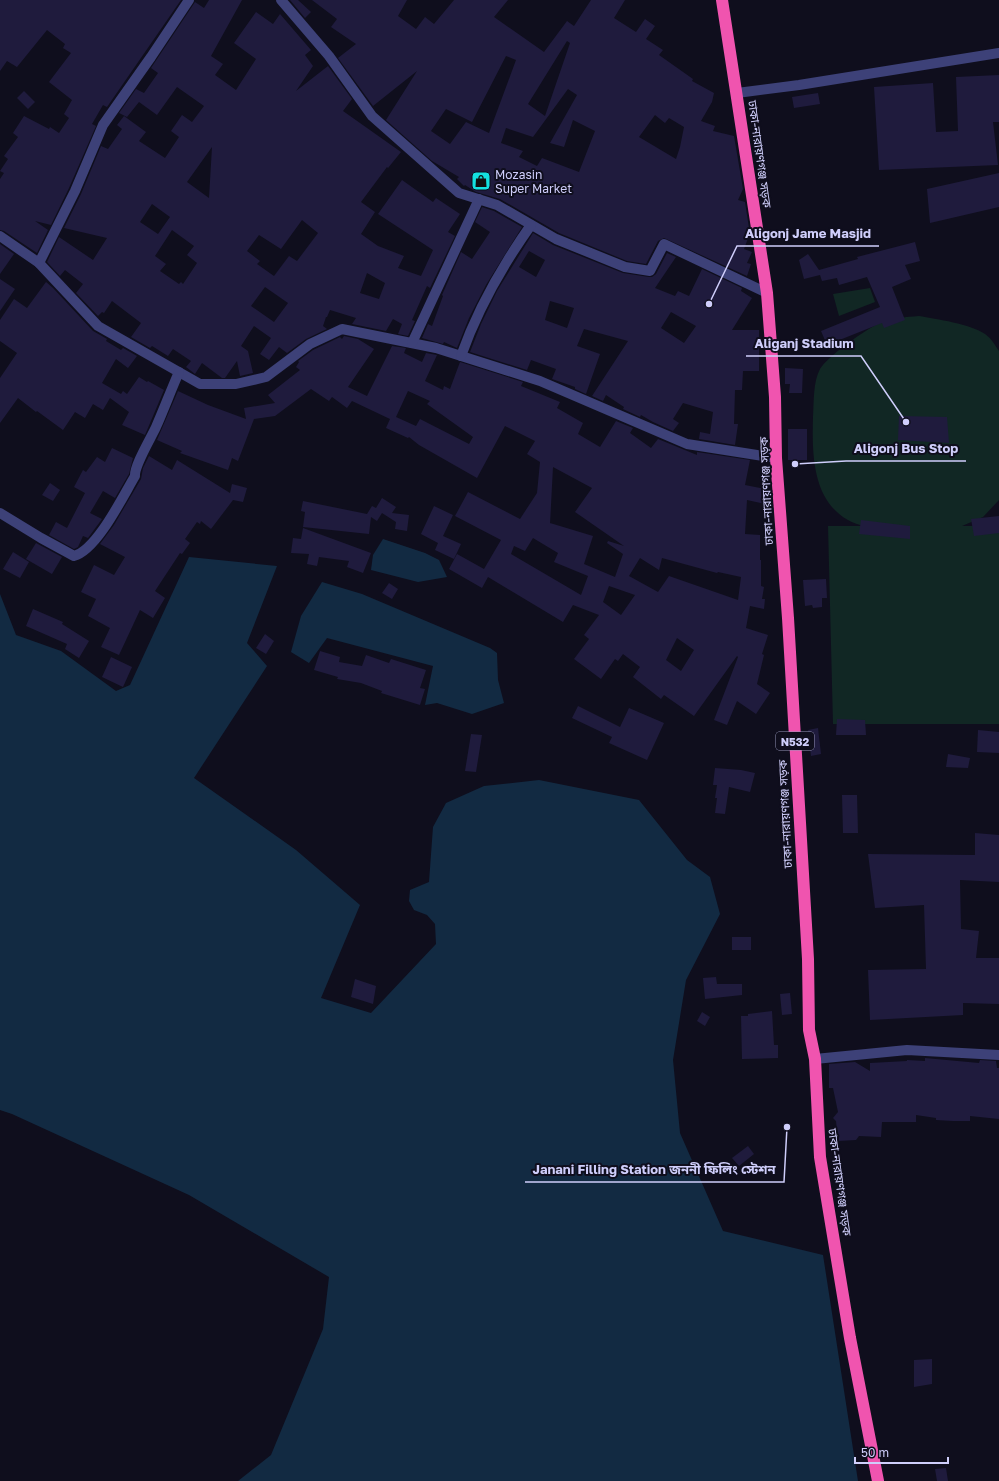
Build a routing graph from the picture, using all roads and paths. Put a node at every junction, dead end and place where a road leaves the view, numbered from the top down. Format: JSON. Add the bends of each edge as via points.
{"nodes":[{"id":1,"x":189,"y":0,"type":"edge"},
{"id":2,"x":281,"y":0,"type":"edge"},
{"id":3,"x":722,"y":0,"type":"edge"},
{"id":4,"x":999,"y":53,"type":"edge"},
{"id":5,"x":737,"y":93,"type":"junction"},
{"id":6,"x":479,"y":199,"type":"junction"},
{"id":7,"x":531,"y":225,"type":"junction"},
{"id":8,"x":0,"y":236,"type":"edge"},
{"id":9,"x":39,"y":263,"type":"junction"},
{"id":10,"x":768,"y":293,"type":"junction"},
{"id":11,"x":412,"y":343,"type":"junction"},
{"id":12,"x":461,"y":356,"type":"junction"},
{"id":13,"x":179,"y":372,"type":"junction"},
{"id":14,"x":776,"y":458,"type":"junction"},
{"id":15,"x":0,"y":513,"type":"edge"},
{"id":16,"x":999,"y":1055,"type":"edge"},
{"id":17,"x":815,"y":1059,"type":"junction"},
{"id":18,"x":878,"y":1481,"type":"edge"}],
"edges":[{"from":1,"to":9,"type":"street","via":[[103,125],[75,191]]},
{"from":2,"to":6,"type":"street","via":[[329,56],[372,116],[459,193]]},
{"from":3,"to":5,"type":"highway","name":"ঢাকা-নারায়ণগঞ্জ সড়ক","number":"N532"},
{"from":4,"to":5,"type":"street"},
{"from":5,"to":10,"type":"highway","name":"ঢাকা-নারায়ণগঞ্জ সড়ক","number":"N532"},
{"from":6,"to":7,"type":"street","via":[[497,205]]},
{"from":6,"to":11,"type":"street"},
{"from":7,"to":10,"type":"street","via":[[556,239],[625,267],[650,271],[664,244]]},
{"from":7,"to":12,"type":"street","via":[[510,254],[488,292]]},
{"from":8,"to":9,"type":"street"},
{"from":9,"to":13,"type":"street","via":[[98,326]]},
{"from":10,"to":14,"type":"highway","name":"ঢাকা-নারায়ণগঞ্জ সড়ক","number":"N532"},
{"from":11,"to":12,"type":"street"},
{"from":11,"to":13,"type":"street","via":[[342,329],[310,344],[266,377],[236,384],[200,384]]},
{"from":12,"to":14,"type":"street","via":[[540,381],[686,444]]},
{"from":13,"to":15,"type":"street","via":[[135,476],[99,536],[84,551],[74,556]]},
{"from":14,"to":17,"type":"highway","name":"ঢাকা-নারায়ণগঞ্জ সড়ক","number":"N532","via":[[808,959],[809,1030]]},
{"from":16,"to":17,"type":"street","via":[[907,1050]]},
{"from":17,"to":18,"type":"highway","name":"ঢাকা-নারায়ণগঞ্জ সড়ক","number":"N532","via":[[820,1157],[850,1338]]}]}
